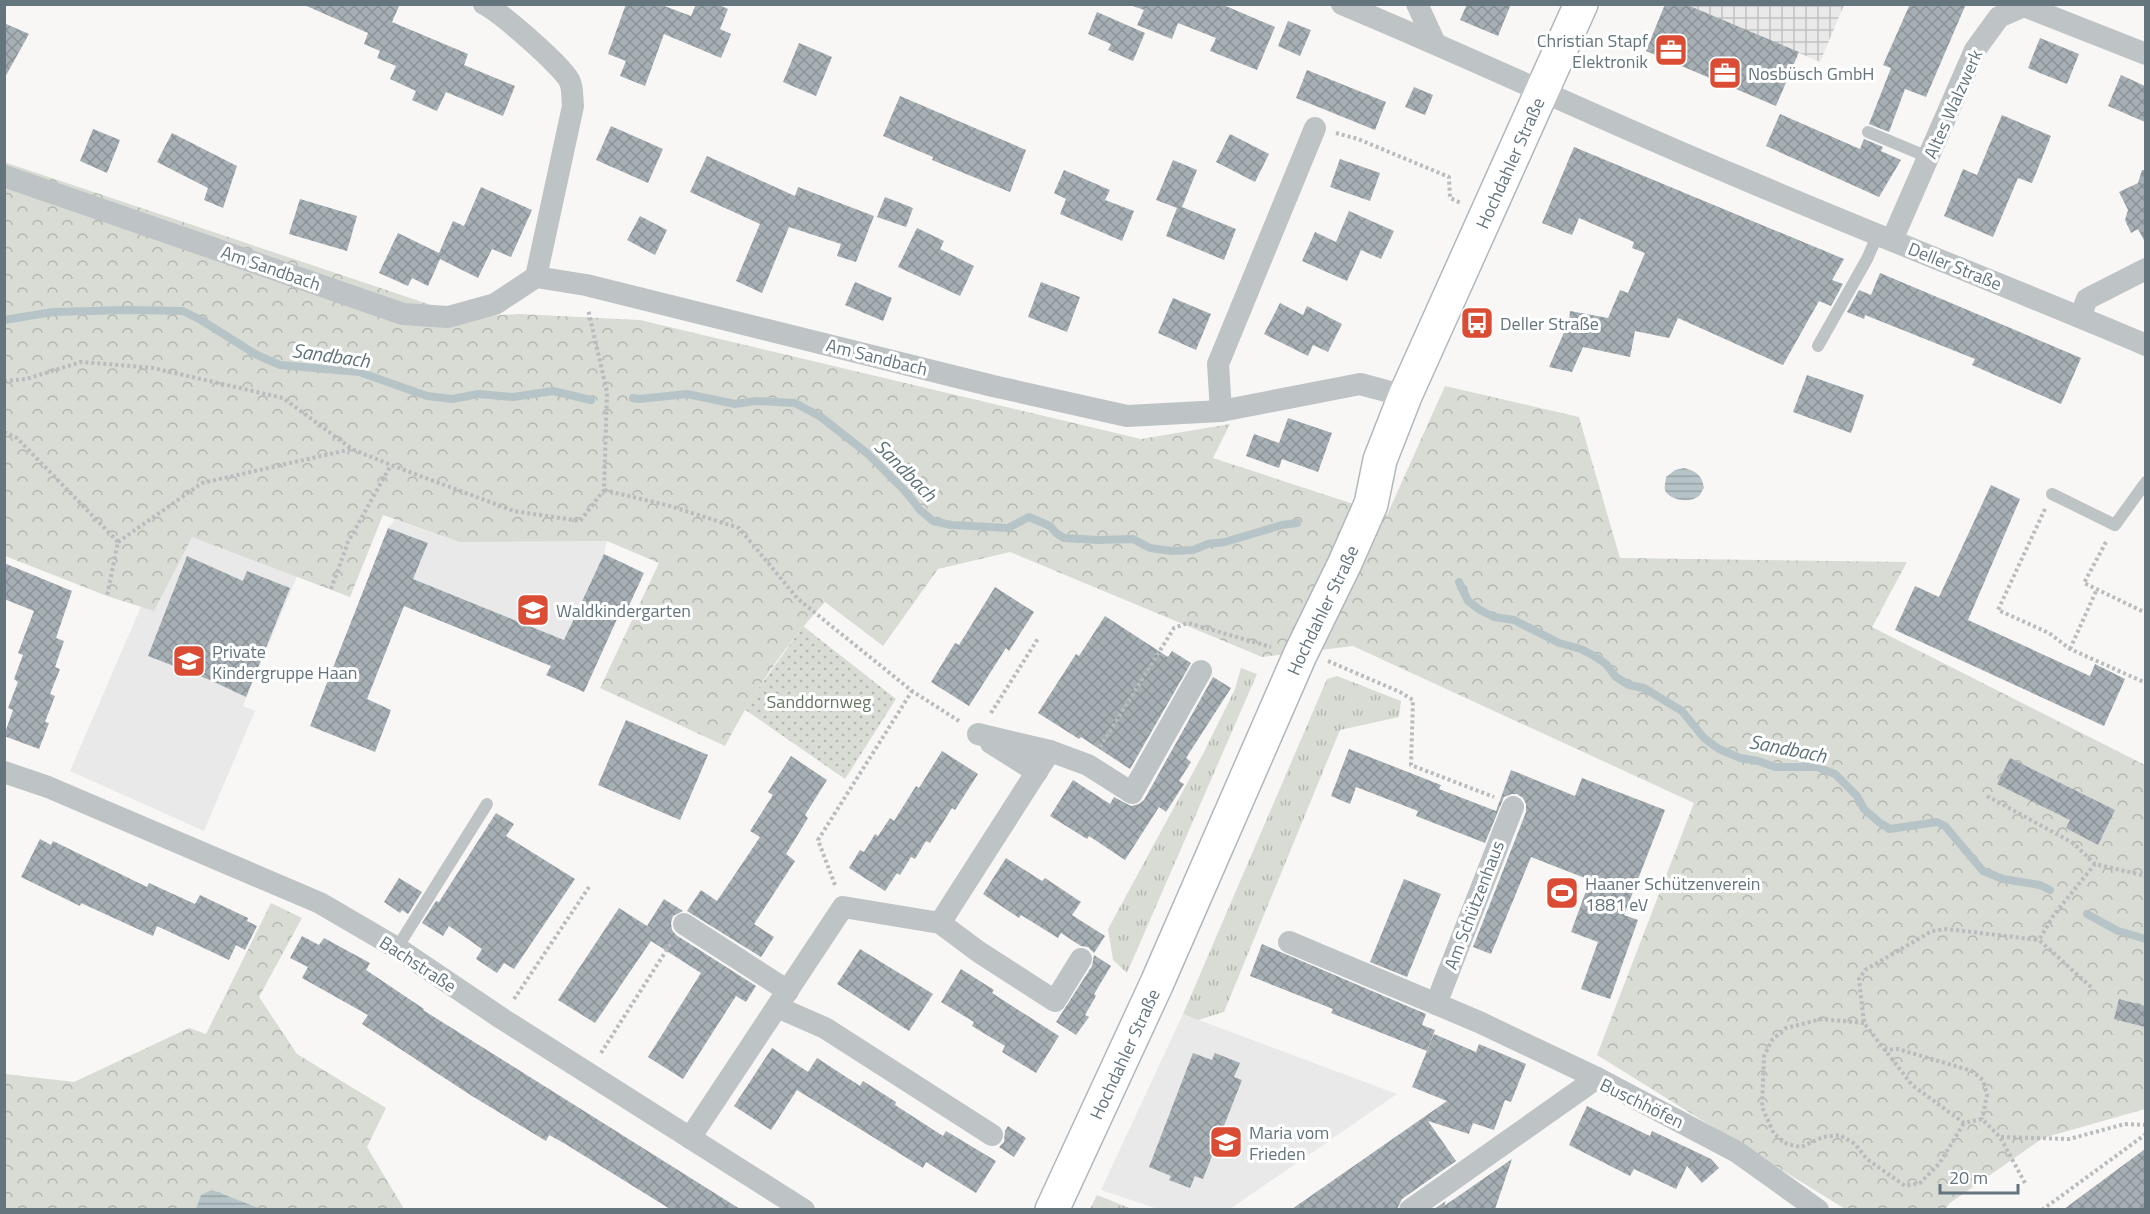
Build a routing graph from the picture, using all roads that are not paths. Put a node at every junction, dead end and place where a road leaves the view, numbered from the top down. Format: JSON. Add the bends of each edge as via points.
{"nodes":[{"id":1,"x":484,"y":4,"type":"edge"},
{"id":2,"x":1342,"y":4,"type":"edge"},
{"id":3,"x":1417,"y":4,"type":"edge"},
{"id":4,"x":1581,"y":4,"type":"edge"},
{"id":5,"x":1435,"y":43,"type":"junction"},
{"id":6,"x":2145,"y":54,"type":"edge"},
{"id":7,"x":1543,"y":93,"type":"junction"},
{"id":8,"x":1315,"y":128,"type":"road end"},
{"id":9,"x":1868,"y":132,"type":"dead end"},
{"id":10,"x":1929,"y":157,"type":"junction"},
{"id":11,"x":4,"y":176,"type":"edge"},
{"id":12,"x":1885,"y":237,"type":"junction"},
{"id":13,"x":2145,"y":268,"type":"edge"},
{"id":14,"x":536,"y":277,"type":"junction"},
{"id":15,"x":2080,"y":317,"type":"junction"},
{"id":16,"x":2145,"y":345,"type":"edge"},
{"id":17,"x":1818,"y":346,"type":"dead end"},
{"id":18,"x":1405,"y":396,"type":"junction"},
{"id":19,"x":1221,"y":411,"type":"junction"},
{"id":20,"x":2145,"y":482,"type":"edge"},
{"id":21,"x":2052,"y":494,"type":"road end"},
{"id":22,"x":1201,"y":671,"type":"dead end"},
{"id":23,"x":1050,"y":751,"type":"junction"},
{"id":24,"x":4,"y":772,"type":"edge"},
{"id":25,"x":1036,"y":772,"type":"junction"},
{"id":26,"x":487,"y":804,"type":"dead end"},
{"id":27,"x":1513,"y":807,"type":"road end"},
{"id":28,"x":940,"y":923,"type":"junction"},
{"id":29,"x":684,"y":924,"type":"road end"},
{"id":30,"x":1289,"y":942,"type":"dead end"},
{"id":31,"x":397,"y":948,"type":"junction"},
{"id":32,"x":1081,"y":959,"type":"dead end"},
{"id":33,"x":782,"y":999,"type":"junction"},
{"id":34,"x":1436,"y":1004,"type":"junction"},
{"id":35,"x":1597,"y":1078,"type":"junction"},
{"id":36,"x":992,"y":1135,"type":"dead end"},
{"id":37,"x":690,"y":1138,"type":"junction"},
{"id":38,"x":804,"y":1209,"type":"edge"},
{"id":39,"x":1052,"y":1209,"type":"edge"},
{"id":40,"x":1410,"y":1209,"type":"edge"},
{"id":41,"x":1818,"y":1209,"type":"edge"}],
"edges":[{"from":1,"to":14,"type":"street","via":[[512,24],[570,81],[573,106]]},
{"from":2,"to":5,"type":"street","name":"Deller Straße"},
{"from":3,"to":5,"type":"street"},
{"from":4,"to":7,"type":"street","name":"Hochdahler Straße"},
{"from":5,"to":7,"type":"street","name":"Deller Straße"},
{"from":6,"to":10,"type":"street","name":"Altes Walzwerk","via":[[2024,6],[1999,17],[1976,50]]},
{"from":7,"to":12,"type":"street","name":"Deller Straße"},
{"from":7,"to":18,"type":"street","name":"Hochdahler Straße"},
{"from":8,"to":19,"type":"street","via":[[1218,364]]},
{"from":9,"to":10,"type":"lane"},
{"from":10,"to":12,"type":"street","name":"Altes Walzwerk"},
{"from":11,"to":14,"type":"street","name":"Am Sandbach","via":[[404,314],[448,317],[495,303]]},
{"from":12,"to":15,"type":"street","name":"Deller Straße"},
{"from":12,"to":17,"type":"lane","via":[[1867,259]]},
{"from":13,"to":15,"type":"street","via":[[2087,299]]},
{"from":14,"to":19,"type":"street","name":"Am Sandbach","via":[[586,285],[1127,416]]},
{"from":15,"to":16,"type":"street","name":"Deller Straße"},
{"from":18,"to":19,"type":"street","name":"Am Sandbach","via":[[1360,384]]},
{"from":18,"to":39,"type":"street","name":"Hochdahler Straße","via":[[1380,460],[1371,504]]},
{"from":20,"to":21,"type":"lane","via":[[2115,525]]},
{"from":22,"to":23,"type":"street","via":[[1132,793],[1088,765]]},
{"from":23,"to":25,"type":"street"},
{"from":23,"to":25,"type":"street","via":[[978,734]]},
{"from":24,"to":31,"type":"street","name":"Bachstraße","via":[[320,903]]},
{"from":25,"to":28,"type":"street"},
{"from":26,"to":31,"type":"lane"},
{"from":27,"to":34,"type":"street","name":"Am Schützenhaus"},
{"from":28,"to":32,"type":"street","via":[[1055,1001]]},
{"from":28,"to":33,"type":"street","via":[[843,907]]},
{"from":29,"to":33,"type":"street"},
{"from":30,"to":34,"type":"street"},
{"from":31,"to":37,"type":"street","name":"Bachstraße"},
{"from":33,"to":36,"type":"street"},
{"from":33,"to":37,"type":"street"},
{"from":34,"to":35,"type":"street"},
{"from":35,"to":40,"type":"street","name":"Buschhöfen"},
{"from":35,"to":41,"type":"street","name":"Buschhöfen","via":[[1737,1152]]},
{"from":37,"to":38,"type":"street","name":"Bachstraße"}]}
